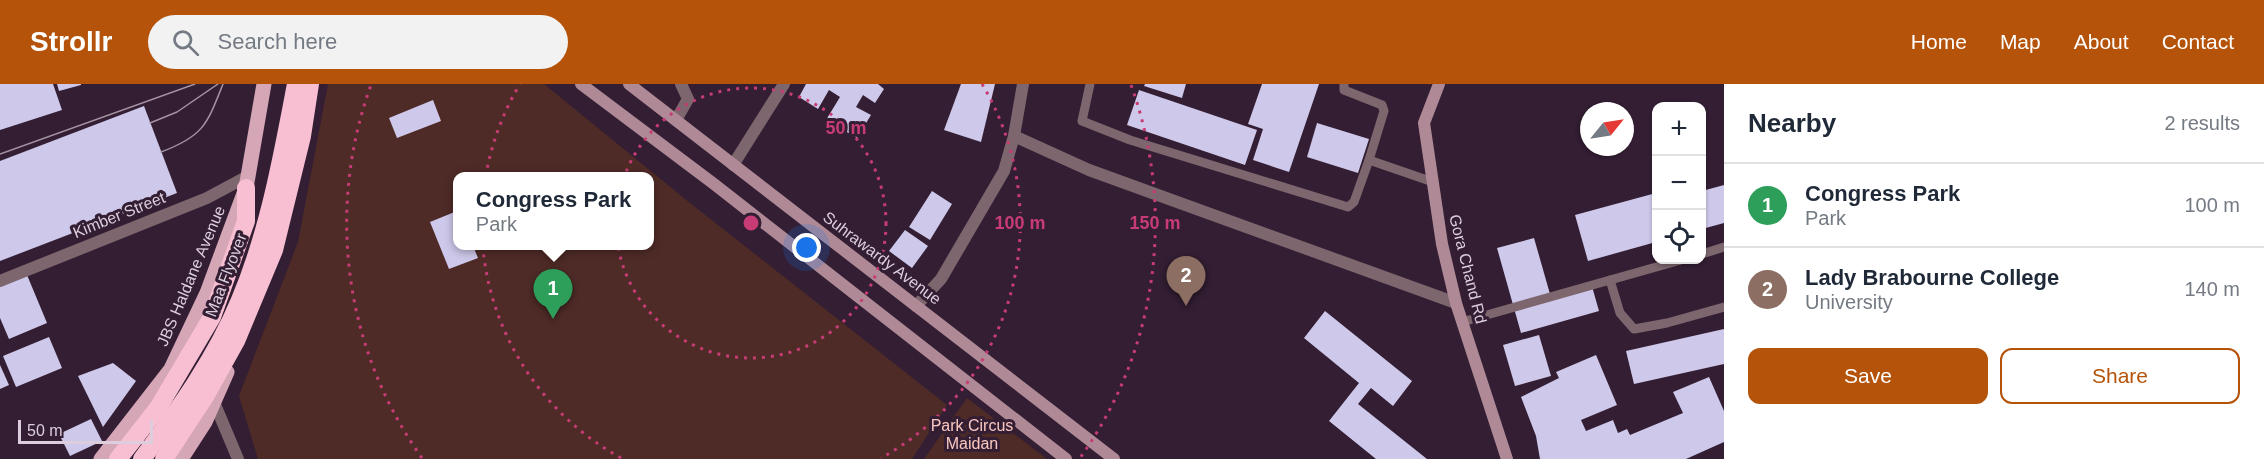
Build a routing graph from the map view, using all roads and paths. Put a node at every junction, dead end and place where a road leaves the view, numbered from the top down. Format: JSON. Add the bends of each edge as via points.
{"nodes":[{"id":1,"x":264,"y":84,"type":"edge"},
{"id":2,"x":296,"y":84,"type":"edge"},
{"id":3,"x":310,"y":84,"type":"edge"},
{"id":4,"x":316,"y":84,"type":"edge"},
{"id":5,"x":580,"y":84,"type":"edge"},
{"id":6,"x":629,"y":84,"type":"edge"},
{"id":7,"x":681,"y":84,"type":"edge"},
{"id":8,"x":784,"y":84,"type":"edge"},
{"id":9,"x":1023,"y":84,"type":"edge"},
{"id":10,"x":1090,"y":84,"type":"edge"},
{"id":11,"x":1344,"y":84,"type":"edge"},
{"id":12,"x":1439,"y":84,"type":"edge"},
{"id":13,"x":676,"y":120,"type":"junction"},
{"id":14,"x":1014,"y":136,"type":"junction"},
{"id":15,"x":1369,"y":160,"type":"junction"},
{"id":16,"x":733,"y":165,"type":"junction"},
{"id":17,"x":247,"y":182,"type":"junction"},
{"id":18,"x":1432,"y":182,"type":"junction"},
{"id":19,"x":1724,"y":247,"type":"edge"},
{"id":20,"x":1706,"y":252,"type":"edge"},
{"id":21,"x":1667,"y":264,"type":"edge"},
{"id":22,"x":1610,"y":280,"type":"junction"},
{"id":23,"x":0,"y":281,"type":"edge"},
{"id":24,"x":1456,"y":303,"type":"junction"},
{"id":25,"x":916,"y":306,"type":"junction"},
{"id":26,"x":1724,"y":307,"type":"edge"},
{"id":27,"x":1462,"y":321,"type":"junction"},
{"id":28,"x":214,"y":402,"type":"junction"},
{"id":29,"x":101,"y":459,"type":"edge"},
{"id":30,"x":118,"y":459,"type":"edge"},
{"id":31,"x":142,"y":459,"type":"edge"},
{"id":32,"x":164,"y":459,"type":"edge"},
{"id":33,"x":181,"y":459,"type":"edge"},
{"id":34,"x":238,"y":459,"type":"edge"},
{"id":35,"x":1066,"y":459,"type":"edge"},
{"id":36,"x":1114,"y":459,"type":"edge"},
{"id":37,"x":1507,"y":459,"type":"edge"}],
"edges":[{"from":1,"to":17,"type":"main road","name":"JBS Haldane Avenue"},
{"from":2,"to":31,"type":"highway","name":"Maa Flyover","via":[[274,194],[240,301],[184,402]]},
{"from":3,"to":32,"type":"highway","via":[[302,136],[274,250],[236,340]]},
{"from":4,"to":28,"type":"main road","via":[[278,259]]},
{"from":5,"to":35,"type":"main road"},
{"from":6,"to":13,"type":"main road","name":"Suhrawardy Avenue"},
{"from":7,"to":13,"type":"street","via":[[688,99]]},
{"from":8,"to":16,"type":"street"},
{"from":9,"to":14,"type":"street"},
{"from":10,"to":15,"type":"lane","via":[[1082,121],[1130,140],[1348,207],[1354,202]]},
{"from":11,"to":15,"type":"lane","via":[[1344,90],[1382,105],[1384,111]]},
{"from":12,"to":18,"type":"main road","name":"Gora Chand Rd","via":[[1424,123]]},
{"from":13,"to":16,"type":"main road","name":"Suhrawardy Avenue"},
{"from":14,"to":24,"type":"street","via":[[1089,170]]},
{"from":14,"to":25,"type":"street","via":[[1004,171],[940,279]]},
{"from":15,"to":18,"type":"lane"},
{"from":16,"to":25,"type":"main road","name":"Suhrawardy Avenue"},
{"from":17,"to":23,"type":"street","name":"Kimber Street"},
{"from":17,"to":29,"type":"main road","name":"JBS Haldane Avenue","via":[[207,293],[171,369]]},
{"from":17,"to":30,"type":"highway","name":"Maa Flyover","via":[[246,221],[212,317],[158,408]]},
{"from":18,"to":24,"type":"main road","name":"Gora Chand Rd"},
{"from":19,"to":20,"type":"lane"},
{"from":21,"to":22,"type":"lane"},
{"from":22,"to":26,"type":"lane","via":[[1620,313],[1634,329]]},
{"from":22,"to":27,"type":"lane"},
{"from":24,"to":27,"type":"main road","name":"Gora Chand Rd"},
{"from":25,"to":36,"type":"main road","name":"Suhrawardy Avenue"},
{"from":27,"to":37,"type":"main road","name":"Gora Chand Rd"},
{"from":28,"to":33,"type":"main road"},
{"from":28,"to":34,"type":"street"}]}
